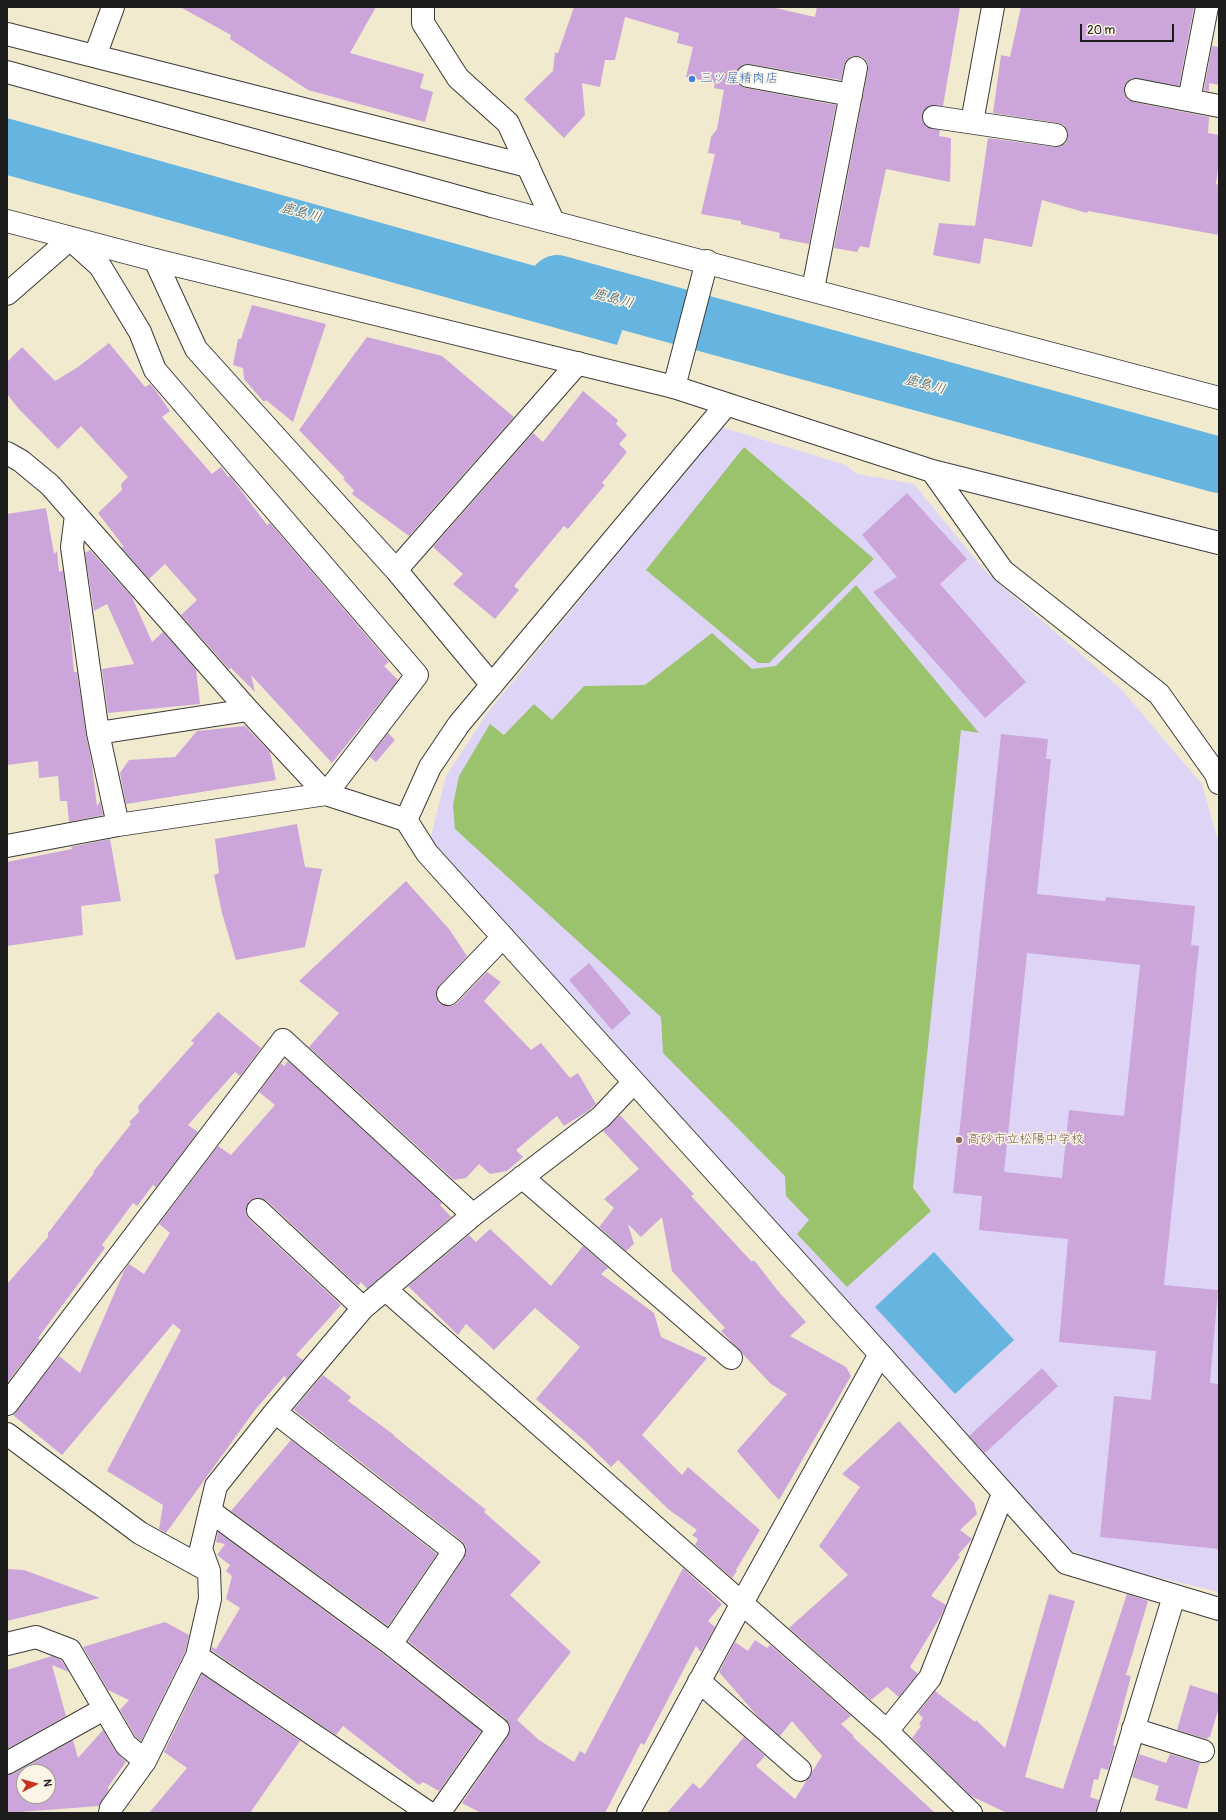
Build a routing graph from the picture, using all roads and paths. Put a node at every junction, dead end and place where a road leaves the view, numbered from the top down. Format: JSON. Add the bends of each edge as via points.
{"nodes":[{"id":1,"x":113,"y":7,"type":"edge"},
{"id":2,"x":423,"y":7,"type":"edge"},
{"id":3,"x":993,"y":7,"type":"edge"},
{"id":4,"x":1206,"y":7,"type":"edge"},
{"id":5,"x":7,"y":34,"type":"edge"},
{"id":6,"x":95,"y":56,"type":"junction"},
{"id":7,"x":856,"y":68,"type":"dead end"},
{"id":8,"x":7,"y":72,"type":"edge"},
{"id":9,"x":748,"y":76,"type":"dead end"},
{"id":10,"x":1136,"y":90,"type":"dead end"},
{"id":11,"x":851,"y":95,"type":"junction"},
{"id":12,"x":1189,"y":100,"type":"junction"},
{"id":13,"x":1219,"y":106,"type":"edge"},
{"id":14,"x":934,"y":117,"type":"dead end"},
{"id":15,"x":972,"y":122,"type":"junction"},
{"id":16,"x":1056,"y":135,"type":"dead end"},
{"id":17,"x":528,"y":166,"type":"junction"},
{"id":18,"x":553,"y":221,"type":"junction"},
{"id":19,"x":7,"y":222,"type":"edge"},
{"id":20,"x":70,"y":239,"type":"junction"},
{"id":21,"x":155,"y":260,"type":"junction"},
{"id":22,"x":707,"y":261,"type":"junction"},
{"id":23,"x":813,"y":289,"type":"junction"},
{"id":24,"x":7,"y":294,"type":"edge"},
{"id":25,"x":578,"y":363,"type":"junction"},
{"id":26,"x":674,"y":387,"type":"junction"},
{"id":27,"x":1219,"y":398,"type":"edge"},
{"id":28,"x":727,"y":404,"type":"junction"},
{"id":29,"x":7,"y":453,"type":"edge"},
{"id":30,"x":932,"y":471,"type":"junction"},
{"id":31,"x":76,"y":515,"type":"junction"},
{"id":32,"x":1219,"y":543,"type":"edge"},
{"id":33,"x":396,"y":570,"type":"junction"},
{"id":34,"x":492,"y":685,"type":"junction"},
{"id":35,"x":248,"y":710,"type":"junction"},
{"id":36,"x":98,"y":733,"type":"junction"},
{"id":37,"x":1219,"y":784,"type":"edge"},
{"id":38,"x":326,"y":794,"type":"junction"},
{"id":39,"x":406,"y":820,"type":"junction"},
{"id":40,"x":118,"y":826,"type":"junction"},
{"id":41,"x":7,"y":846,"type":"edge"},
{"id":42,"x":503,"y":938,"type":"junction"},
{"id":43,"x":448,"y":994,"type":"dead end"},
{"id":44,"x":633,"y":1083,"type":"junction"},
{"id":45,"x":522,"y":1177,"type":"junction"},
{"id":46,"x":258,"y":1210,"type":"dead end"},
{"id":47,"x":474,"y":1215,"type":"junction"},
{"id":48,"x":386,"y":1289,"type":"junction"},
{"id":49,"x":363,"y":1308,"type":"junction"},
{"id":50,"x":880,"y":1354,"type":"junction"},
{"id":51,"x":731,"y":1358,"type":"dead end"},
{"id":52,"x":7,"y":1404,"type":"edge"},
{"id":53,"x":275,"y":1412,"type":"junction"},
{"id":54,"x":7,"y":1434,"type":"edge"},
{"id":55,"x":1003,"y":1494,"type":"junction"},
{"id":56,"x":210,"y":1511,"type":"junction"},
{"id":57,"x":209,"y":1571,"type":"junction"},
{"id":58,"x":1174,"y":1596,"type":"junction"},
{"id":59,"x":742,"y":1603,"type":"junction"},
{"id":60,"x":1219,"y":1609,"type":"edge"},
{"id":61,"x":7,"y":1644,"type":"edge"},
{"id":62,"x":391,"y":1644,"type":"junction"},
{"id":63,"x":197,"y":1656,"type":"junction"},
{"id":64,"x":699,"y":1681,"type":"junction"},
{"id":65,"x":104,"y":1709,"type":"junction"},
{"id":66,"x":1133,"y":1730,"type":"junction"},
{"id":67,"x":887,"y":1731,"type":"junction"},
{"id":68,"x":1203,"y":1751,"type":"dead end"},
{"id":69,"x":145,"y":1761,"type":"junction"},
{"id":70,"x":7,"y":1764,"type":"edge"},
{"id":71,"x":800,"y":1770,"type":"dead end"},
{"id":72,"x":110,"y":1813,"type":"edge"},
{"id":73,"x":429,"y":1813,"type":"edge"},
{"id":74,"x":439,"y":1813,"type":"edge"},
{"id":75,"x":628,"y":1813,"type":"edge"},
{"id":76,"x":971,"y":1813,"type":"edge"},
{"id":77,"x":1108,"y":1813,"type":"edge"}],
"edges":[{"from":1,"to":6,"type":"street"},
{"from":2,"to":17,"type":"street","via":[[423,23],[458,78],[508,123]]},
{"from":3,"to":15,"type":"street"},
{"from":4,"to":12,"type":"street"},
{"from":5,"to":6,"type":"street"},
{"from":6,"to":17,"type":"street"},
{"from":7,"to":11,"type":"street"},
{"from":8,"to":18,"type":"street"},
{"from":9,"to":11,"type":"street"},
{"from":10,"to":12,"type":"street"},
{"from":11,"to":23,"type":"street"},
{"from":12,"to":13,"type":"street"},
{"from":14,"to":15,"type":"street"},
{"from":15,"to":16,"type":"street"},
{"from":17,"to":18,"type":"street"},
{"from":18,"to":22,"type":"street"},
{"from":19,"to":20,"type":"street"},
{"from":20,"to":21,"type":"street"},
{"from":20,"to":24,"type":"street"},
{"from":20,"to":38,"type":"street","via":[[100,266],[140,332],[155,370],[417,675]]},
{"from":21,"to":25,"type":"street"},
{"from":21,"to":33,"type":"street","via":[[196,349]]},
{"from":22,"to":23,"type":"street"},
{"from":22,"to":26,"type":"street"},
{"from":23,"to":27,"type":"street"},
{"from":25,"to":26,"type":"street"},
{"from":25,"to":33,"type":"street"},
{"from":26,"to":28,"type":"street"},
{"from":28,"to":30,"type":"street"},
{"from":28,"to":34,"type":"street"},
{"from":29,"to":31,"type":"street","via":[[22,461],[50,485]]},
{"from":30,"to":32,"type":"street"},
{"from":30,"to":37,"type":"street","via":[[1003,571],[1159,694],[1216,774]]},
{"from":31,"to":35,"type":"street"},
{"from":31,"to":36,"type":"street","via":[[72,546]]},
{"from":33,"to":34,"type":"street"},
{"from":34,"to":39,"type":"street","via":[[459,724],[430,767]]},
{"from":35,"to":36,"type":"street"},
{"from":35,"to":38,"type":"street"},
{"from":36,"to":40,"type":"street"},
{"from":38,"to":39,"type":"street"},
{"from":38,"to":40,"type":"street"},
{"from":39,"to":42,"type":"street","via":[[427,853]]},
{"from":40,"to":41,"type":"street"},
{"from":42,"to":43,"type":"street"},
{"from":42,"to":44,"type":"street"},
{"from":44,"to":45,"type":"street","via":[[601,1117]]},
{"from":44,"to":50,"type":"street"},
{"from":45,"to":47,"type":"street"},
{"from":45,"to":51,"type":"street"},
{"from":46,"to":49,"type":"street"},
{"from":47,"to":48,"type":"street"},
{"from":47,"to":52,"type":"street","via":[[283,1040]]},
{"from":48,"to":49,"type":"street"},
{"from":48,"to":59,"type":"street"},
{"from":49,"to":53,"type":"street"},
{"from":50,"to":55,"type":"street"},
{"from":50,"to":59,"type":"street"},
{"from":53,"to":56,"type":"street","via":[[216,1486]]},
{"from":53,"to":62,"type":"street","via":[[454,1551]]},
{"from":54,"to":57,"type":"street","via":[[140,1533]]},
{"from":55,"to":58,"type":"street","via":[[1066,1563]]},
{"from":55,"to":67,"type":"street","via":[[930,1678]]},
{"from":56,"to":57,"type":"street","via":[[201,1549]]},
{"from":56,"to":62,"type":"street"},
{"from":57,"to":63,"type":"street","via":[[210,1599]]},
{"from":58,"to":60,"type":"street"},
{"from":58,"to":66,"type":"street"},
{"from":59,"to":64,"type":"street"},
{"from":59,"to":67,"type":"street"},
{"from":61,"to":65,"type":"street","via":[[36,1638],[70,1650]]},
{"from":62,"to":74,"type":"street","via":[[498,1729]]},
{"from":63,"to":69,"type":"street"},
{"from":63,"to":73,"type":"street"},
{"from":64,"to":71,"type":"street"},
{"from":64,"to":75,"type":"street"},
{"from":65,"to":69,"type":"street","via":[[126,1745]]},
{"from":65,"to":70,"type":"street"},
{"from":66,"to":68,"type":"street"},
{"from":66,"to":77,"type":"street"},
{"from":67,"to":76,"type":"street"},
{"from":69,"to":72,"type":"street"}]}
